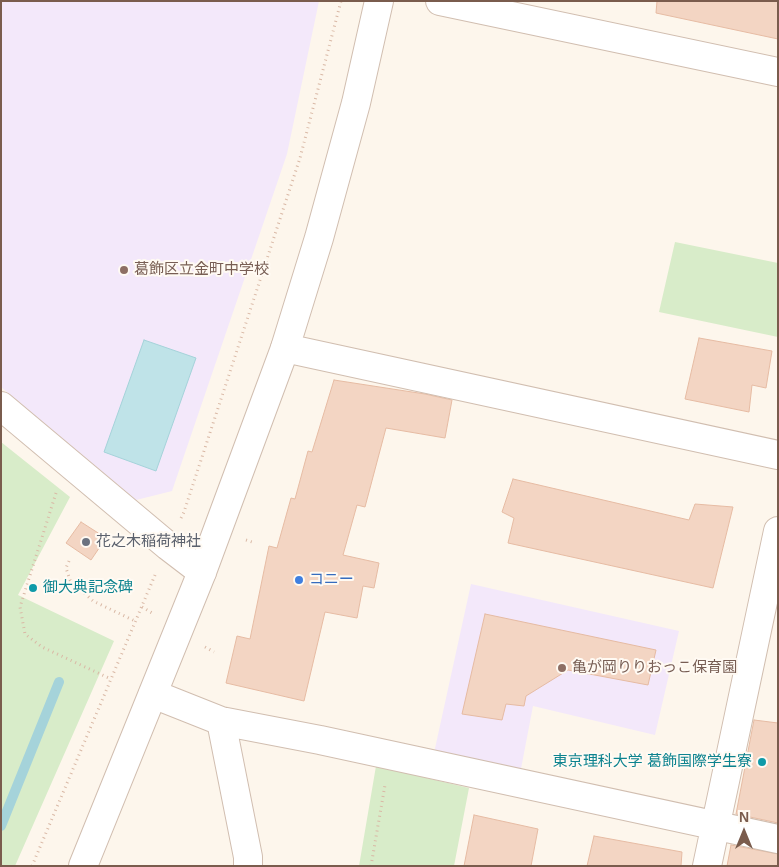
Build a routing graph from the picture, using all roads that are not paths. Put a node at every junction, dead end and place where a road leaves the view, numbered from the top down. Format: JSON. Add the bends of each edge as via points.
{"nodes":[{"id":1,"x":379,"y":1,"type":"edge"},
{"id":2,"x":440,"y":1,"type":"edge"},
{"id":3,"x":778,"y":72,"type":"edge"},
{"id":4,"x":285,"y":348,"type":"junction"},
{"id":5,"x":1,"y":406,"type":"edge"},
{"id":6,"x":778,"y":455,"type":"edge"},
{"id":7,"x":778,"y":531,"type":"edge"},
{"id":8,"x":202,"y":572,"type":"junction"},
{"id":9,"x":154,"y":694,"type":"junction"},
{"id":10,"x":222,"y":721,"type":"junction"},
{"id":11,"x":715,"y":826,"type":"junction"},
{"id":12,"x":778,"y":839,"type":"edge"},
{"id":13,"x":83,"y":866,"type":"edge"},
{"id":14,"x":248,"y":866,"type":"edge"},
{"id":15,"x":707,"y":866,"type":"edge"}],
"edges":[{"from":1,"to":4,"type":"street","via":[[356,103]]},
{"from":2,"to":3,"type":"street"},
{"from":4,"to":6,"type":"street"},
{"from":4,"to":8,"type":"street"},
{"from":5,"to":8,"type":"street"},
{"from":7,"to":11,"type":"street"},
{"from":8,"to":9,"type":"street"},
{"from":9,"to":10,"type":"street"},
{"from":9,"to":13,"type":"street"},
{"from":10,"to":11,"type":"street"},
{"from":10,"to":14,"type":"street"},
{"from":11,"to":12,"type":"street"},
{"from":11,"to":15,"type":"street"}]}
